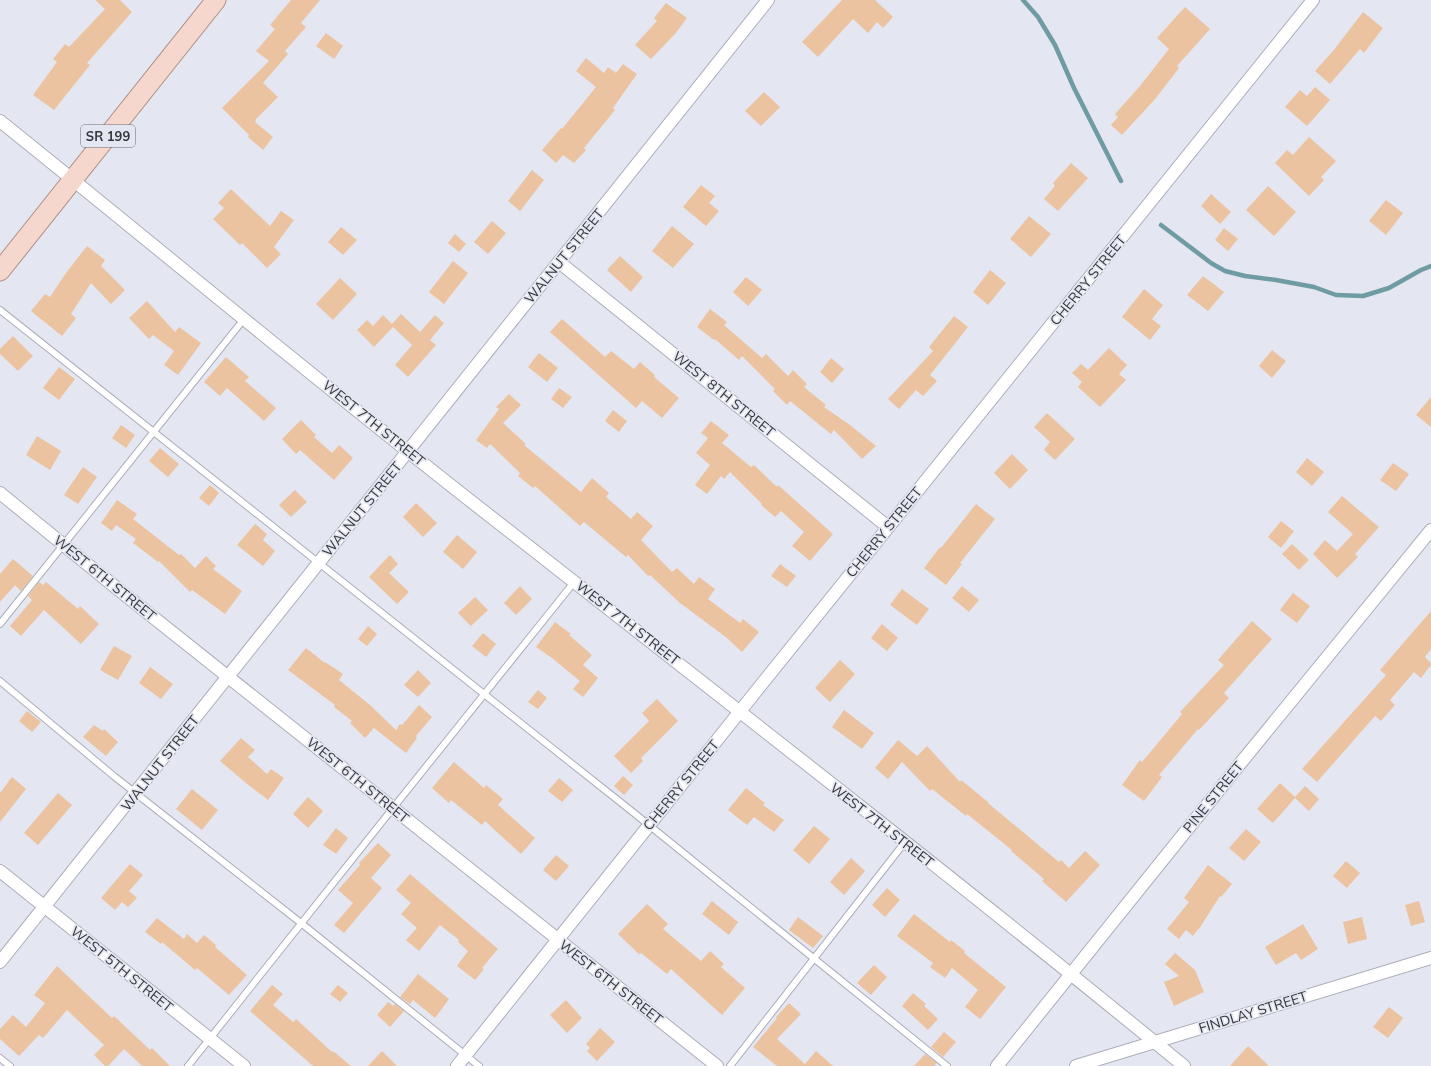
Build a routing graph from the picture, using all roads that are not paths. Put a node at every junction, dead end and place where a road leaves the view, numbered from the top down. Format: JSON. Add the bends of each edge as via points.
{"nodes":[{"id":1,"x":216,"y":0,"type":"edge"},
{"id":2,"x":768,"y":0,"type":"edge"},
{"id":3,"x":1313,"y":0,"type":"edge"},
{"id":4,"x":0,"y":121,"type":"edge"},
{"id":5,"x":74,"y":179,"type":"junction"},
{"id":6,"x":559,"y":262,"type":"junction"},
{"id":7,"x":0,"y":271,"type":"edge"},
{"id":8,"x":0,"y":310,"type":"edge"},
{"id":9,"x":244,"y":319,"type":"junction"},
{"id":10,"x":154,"y":432,"type":"junction"},
{"id":11,"x":408,"y":451,"type":"junction"},
{"id":12,"x":0,"y":493,"type":"edge"},
{"id":13,"x":888,"y":527,"type":"junction"},
{"id":14,"x":1431,"y":530,"type":"edge"},
{"id":15,"x":64,"y":544,"type":"junction"},
{"id":16,"x":318,"y":563,"type":"junction"},
{"id":17,"x":575,"y":581,"type":"junction"},
{"id":18,"x":0,"y":624,"type":"edge"},
{"id":19,"x":228,"y":676,"type":"junction"},
{"id":20,"x":0,"y":681,"type":"edge"},
{"id":21,"x":484,"y":694,"type":"junction"},
{"id":22,"x":740,"y":712,"type":"junction"},
{"id":23,"x":136,"y":793,"type":"junction"},
{"id":24,"x":392,"y":808,"type":"junction"},
{"id":25,"x":649,"y":825,"type":"junction"},
{"id":26,"x":904,"y":842,"type":"junction"},
{"id":27,"x":1,"y":874,"type":"edge"},
{"id":28,"x":45,"y":907,"type":"junction"},
{"id":29,"x":301,"y":923,"type":"junction"},
{"id":30,"x":557,"y":939,"type":"junction"},
{"id":31,"x":814,"y":958,"type":"junction"},
{"id":32,"x":1431,"y":958,"type":"edge"},
{"id":33,"x":0,"y":962,"type":"edge"},
{"id":34,"x":1071,"y":974,"type":"junction"},
{"id":35,"x":209,"y":1039,"type":"junction"},
{"id":36,"x":1154,"y":1041,"type":"junction"},
{"id":37,"x":466,"y":1055,"type":"junction"},
{"id":38,"x":0,"y":1058,"type":"edge"},
{"id":39,"x":10,"y":1066,"type":"edge"},
{"id":40,"x":188,"y":1066,"type":"edge"},
{"id":41,"x":244,"y":1066,"type":"edge"},
{"id":42,"x":457,"y":1066,"type":"edge"},
{"id":43,"x":479,"y":1066,"type":"edge"},
{"id":44,"x":717,"y":1066,"type":"edge"},
{"id":45,"x":730,"y":1066,"type":"edge"},
{"id":46,"x":947,"y":1066,"type":"edge"},
{"id":47,"x":997,"y":1066,"type":"edge"},
{"id":48,"x":1076,"y":1066,"type":"edge"},
{"id":49,"x":1184,"y":1066,"type":"edge"}],
"edges":[{"from":1,"to":5,"type":"main road","number":"SR 199"},
{"from":2,"to":6,"type":"street","name":"WALNUT STREET"},
{"from":3,"to":13,"type":"street","name":"CHERRY STREET"},
{"from":4,"to":5,"type":"street","name":"WEST 7TH STREET"},
{"from":5,"to":7,"type":"main road","number":"SR 199"},
{"from":5,"to":9,"type":"street","name":"WEST 7TH STREET"},
{"from":6,"to":11,"type":"street","name":"WALNUT STREET"},
{"from":6,"to":13,"type":"street","name":"WEST 8TH STREET"},
{"from":8,"to":10,"type":"lane"},
{"from":9,"to":10,"type":"lane"},
{"from":9,"to":11,"type":"street","name":"WEST 7TH STREET"},
{"from":10,"to":15,"type":"lane"},
{"from":10,"to":16,"type":"lane"},
{"from":11,"to":16,"type":"street","name":"WALNUT STREET"},
{"from":11,"to":17,"type":"street","name":"WEST 7TH STREET"},
{"from":12,"to":15,"type":"street","name":"WEST 6TH STREET"},
{"from":13,"to":22,"type":"street","name":"CHERRY STREET"},
{"from":14,"to":34,"type":"street","name":"PINE STREET"},
{"from":15,"to":18,"type":"lane"},
{"from":15,"to":19,"type":"street","name":"WEST 6TH STREET"},
{"from":16,"to":19,"type":"street","name":"WALNUT STREET"},
{"from":16,"to":21,"type":"lane"},
{"from":17,"to":21,"type":"lane"},
{"from":17,"to":22,"type":"street","name":"WEST 7TH STREET"},
{"from":19,"to":23,"type":"street","name":"WALNUT STREET"},
{"from":19,"to":24,"type":"street","name":"WEST 6TH STREET"},
{"from":20,"to":23,"type":"lane"},
{"from":21,"to":24,"type":"lane"},
{"from":21,"to":25,"type":"lane"},
{"from":22,"to":25,"type":"street","name":"CHERRY STREET"},
{"from":22,"to":26,"type":"street","name":"WEST 7TH STREET"},
{"from":23,"to":28,"type":"street","name":"WALNUT STREET"},
{"from":23,"to":29,"type":"lane"},
{"from":24,"to":29,"type":"lane"},
{"from":24,"to":30,"type":"street","name":"WEST 6TH STREET"},
{"from":25,"to":30,"type":"street","name":"CHERRY STREET"},
{"from":25,"to":31,"type":"lane"},
{"from":26,"to":31,"type":"lane"},
{"from":26,"to":34,"type":"street","name":"WEST 7TH STREET"},
{"from":27,"to":28,"type":"street","name":"WEST 5TH STREET"},
{"from":28,"to":33,"type":"street","name":"WALNUT STREET"},
{"from":28,"to":35,"type":"street","name":"WEST 5TH STREET"},
{"from":29,"to":35,"type":"lane"},
{"from":29,"to":37,"type":"lane"},
{"from":30,"to":37,"type":"street","name":"CHERRY STREET"},
{"from":30,"to":44,"type":"street","name":"WEST 6TH STREET"},
{"from":31,"to":45,"type":"lane"},
{"from":31,"to":46,"type":"lane"},
{"from":32,"to":36,"type":"street","name":"FINDLAY STREET"},
{"from":34,"to":36,"type":"street","name":"WEST 7TH STREET"},
{"from":34,"to":47,"type":"street","name":"PINE STREET"},
{"from":35,"to":40,"type":"lane"},
{"from":35,"to":41,"type":"street","name":"WEST 5TH STREET"},
{"from":36,"to":48,"type":"street","name":"FINDLAY STREET"},
{"from":36,"to":49,"type":"street","name":"WEST 7TH STREET"},
{"from":37,"to":42,"type":"street","name":"CHERRY STREET"},
{"from":37,"to":43,"type":"lane"},
{"from":38,"to":39,"type":"lane"}]}
